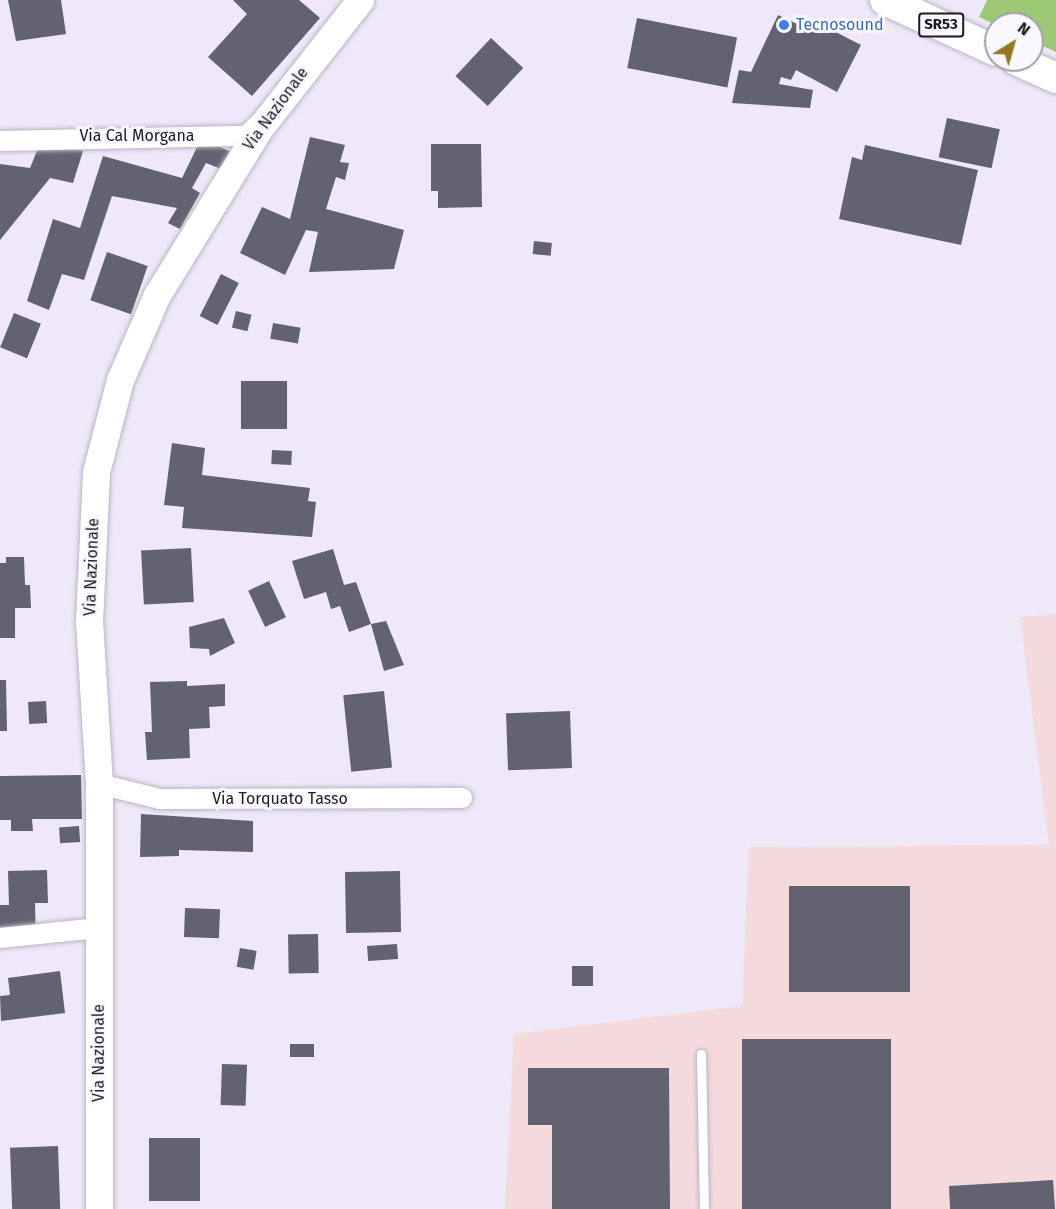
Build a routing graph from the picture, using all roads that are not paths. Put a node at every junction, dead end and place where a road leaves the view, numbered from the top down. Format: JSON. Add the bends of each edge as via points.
{"nodes":[{"id":1,"x":360,"y":0,"type":"edge"},
{"id":2,"x":885,"y":0,"type":"edge"},
{"id":3,"x":984,"y":45,"type":"edge"},
{"id":4,"x":267,"y":117,"type":"junction"},
{"id":5,"x":0,"y":141,"type":"edge"},
{"id":6,"x":99,"y":784,"type":"junction"},
{"id":7,"x":462,"y":798,"type":"dead end"},
{"id":8,"x":99,"y":928,"type":"junction"},
{"id":9,"x":0,"y":938,"type":"edge"},
{"id":10,"x":700,"y":1054,"type":"dead end"},
{"id":11,"x":99,"y":1209,"type":"edge"},
{"id":12,"x":704,"y":1209,"type":"edge"}],
"edges":[{"from":1,"to":4,"type":"street","name":"Via Nazionale"},
{"from":2,"to":3,"type":"main road","number":"SR53"},
{"from":4,"to":5,"type":"street","name":"Via Cal Morgana","via":[[246,136]]},
{"from":4,"to":6,"type":"street","name":"Via Nazionale","via":[[157,295],[120,380],[96,472],[89,622]]},
{"from":6,"to":7,"type":"street","name":"Via Torquato Tasso","via":[[160,800]]},
{"from":6,"to":8,"type":"street","name":"Via Nazionale"},
{"from":8,"to":9,"type":"street"},
{"from":8,"to":11,"type":"street","name":"Via Nazionale"},
{"from":10,"to":12,"type":"lane"}]}
